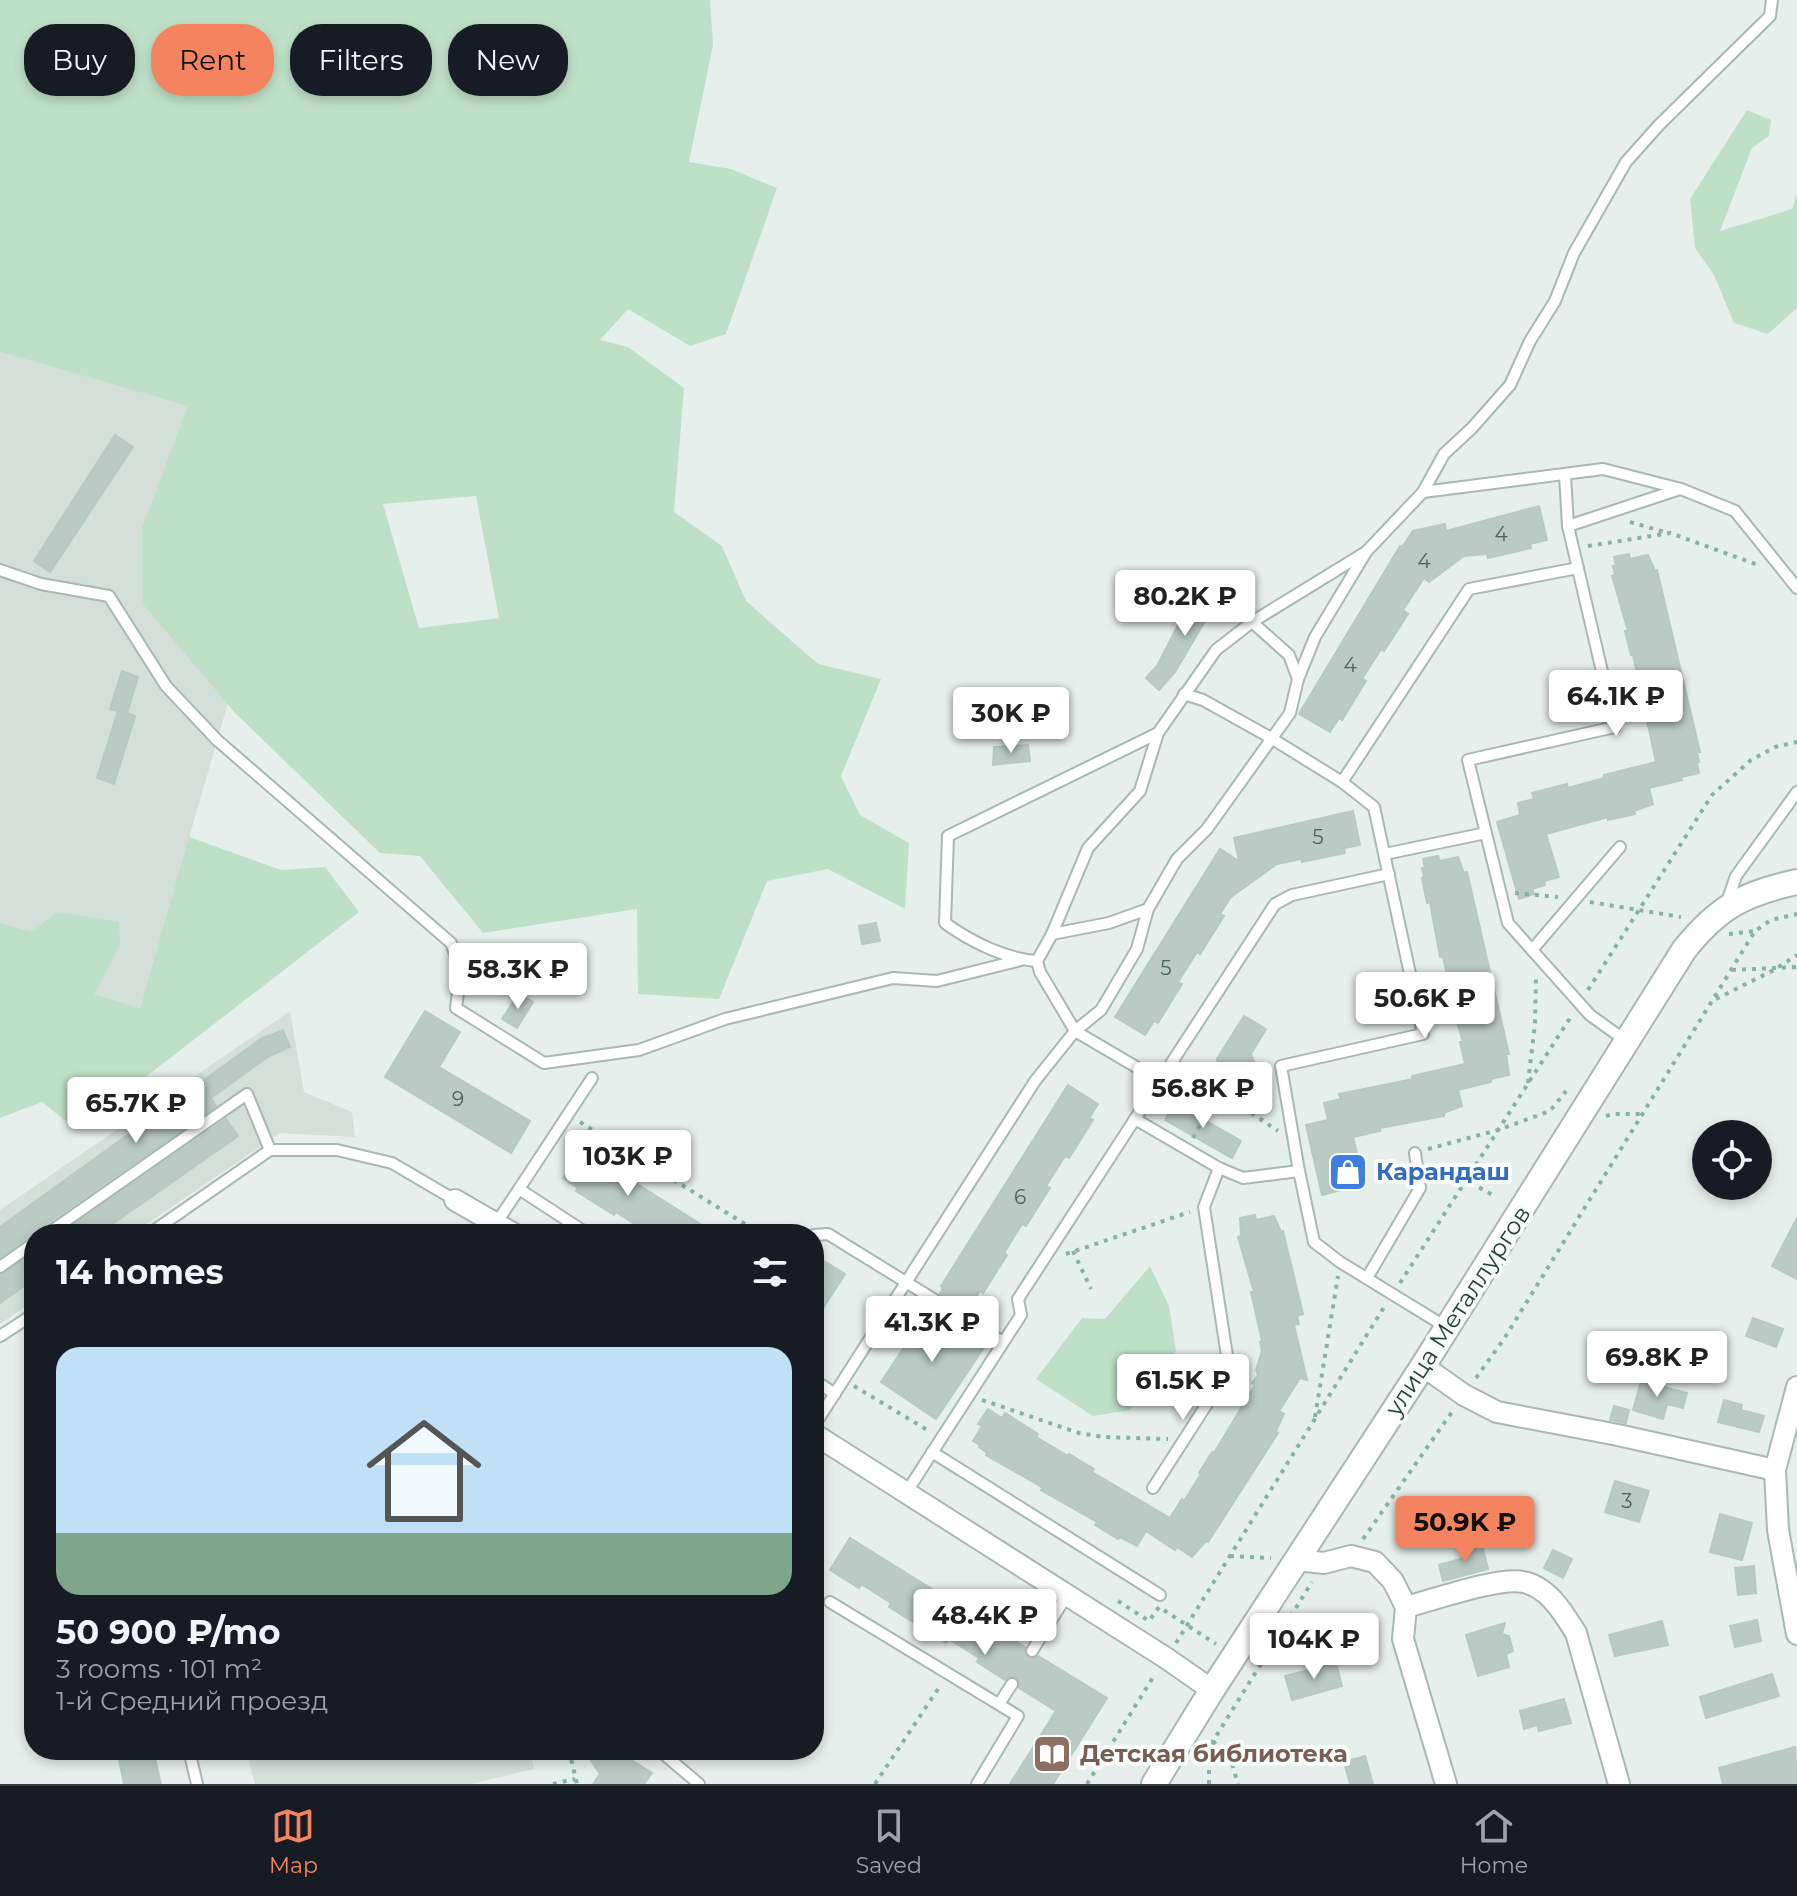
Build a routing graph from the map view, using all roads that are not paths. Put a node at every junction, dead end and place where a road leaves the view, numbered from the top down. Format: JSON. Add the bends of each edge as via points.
{"nodes":[{"id":1,"x":1772,"y":0,"type":"edge"},
{"id":2,"x":1565,"y":475,"type":"junction"},
{"id":3,"x":1681,"y":489,"type":"junction"},
{"id":4,"x":1423,"y":492,"type":"junction"},
{"id":5,"x":1568,"y":526,"type":"junction"},
{"id":6,"x":1366,"y":552,"type":"junction"},
{"id":7,"x":1578,"y":568,"type":"junction"},
{"id":8,"x":0,"y":570,"type":"edge"},
{"id":9,"x":1797,"y":588,"type":"edge"},
{"id":10,"x":1252,"y":622,"type":"junction"},
{"id":11,"x":1298,"y":679,"type":"junction"},
{"id":12,"x":1184,"y":694,"type":"junction"},
{"id":13,"x":1158,"y":733,"type":"junction"},
{"id":14,"x":1271,"y":738,"type":"junction"},
{"id":15,"x":1342,"y":782,"type":"junction"},
{"id":16,"x":1797,"y":792,"type":"edge"},
{"id":17,"x":1486,"y":833,"type":"junction"},
{"id":18,"x":1620,"y":847,"type":"dead end"},
{"id":19,"x":1385,"y":854,"type":"junction"},
{"id":20,"x":1389,"y":874,"type":"junction"},
{"id":21,"x":1797,"y":882,"type":"edge"},
{"id":22,"x":1726,"y":907,"type":"junction"},
{"id":23,"x":1148,"y":909,"type":"junction"},
{"id":24,"x":1052,"y":934,"type":"junction"},
{"id":25,"x":1532,"y":950,"type":"junction"},
{"id":26,"x":1021,"y":960,"type":"junction"},
{"id":27,"x":1037,"y":961,"type":"junction"},
{"id":28,"x":1075,"y":1031,"type":"junction"},
{"id":29,"x":1628,"y":1042,"type":"junction"},
{"id":30,"x":592,"y":1078,"type":"dead end"},
{"id":31,"x":1160,"y":1081,"type":"junction"},
{"id":32,"x":1135,"y":1119,"type":"junction"},
{"id":33,"x":270,"y":1150,"type":"junction"},
{"id":34,"x":1415,"y":1153,"type":"road end"},
{"id":35,"x":1219,"y":1168,"type":"junction"},
{"id":36,"x":1299,"y":1171,"type":"junction"},
{"id":37,"x":519,"y":1189,"type":"junction"},
{"id":38,"x":455,"y":1200,"type":"joint"},
{"id":39,"x":61,"y":1224,"type":"edge"},
{"id":40,"x":163,"y":1224,"type":"edge"},
{"id":41,"x":499,"y":1224,"type":"edge"},
{"id":42,"x":507,"y":1224,"type":"edge"},
{"id":43,"x":573,"y":1224,"type":"edge"},
{"id":44,"x":824,"y":1234,"type":"edge"},
{"id":45,"x":24,"y":1250,"type":"edge"},
{"id":46,"x":0,"y":1267,"type":"edge"},
{"id":47,"x":1367,"y":1278,"type":"junction"},
{"id":48,"x":906,"y":1281,"type":"junction"},
{"id":49,"x":24,"y":1321,"type":"edge"},
{"id":50,"x":1447,"y":1328,"type":"junction"},
{"id":51,"x":0,"y":1336,"type":"edge"},
{"id":52,"x":1003,"y":1342,"type":"junction"},
{"id":53,"x":1423,"y":1366,"type":"junction"},
{"id":54,"x":824,"y":1387,"type":"edge"},
{"id":55,"x":1797,"y":1387,"type":"edge"},
{"id":56,"x":835,"y":1394,"type":"junction"},
{"id":57,"x":824,"y":1419,"type":"edge"},
{"id":58,"x":824,"y":1443,"type":"edge"},
{"id":59,"x":932,"y":1452,"type":"junction"},
{"id":60,"x":1775,"y":1470,"type":"junction"},
{"id":61,"x":1153,"y":1488,"type":"dead end"},
{"id":62,"x":906,"y":1493,"type":"junction"},
{"id":63,"x":1788,"y":1531,"type":"edge"},
{"id":64,"x":1296,"y":1560,"type":"junction"},
{"id":65,"x":1067,"y":1595,"type":"junction"},
{"id":66,"x":1160,"y":1595,"type":"dead end"},
{"id":67,"x":830,"y":1602,"type":"dead end"},
{"id":68,"x":1406,"y":1607,"type":"junction"},
{"id":69,"x":1797,"y":1634,"type":"edge"},
{"id":70,"x":1032,"y":1651,"type":"dead end"},
{"id":71,"x":1012,"y":1684,"type":"dead end"},
{"id":72,"x":1212,"y":1690,"type":"junction"},
{"id":73,"x":999,"y":1704,"type":"junction"},
{"id":74,"x":191,"y":1760,"type":"edge"},
{"id":75,"x":671,"y":1760,"type":"edge"},
{"id":76,"x":197,"y":1784,"type":"edge"},
{"id":77,"x":699,"y":1784,"type":"edge"},
{"id":78,"x":977,"y":1784,"type":"edge"},
{"id":79,"x":1154,"y":1784,"type":"edge"},
{"id":80,"x":1446,"y":1784,"type":"edge"},
{"id":81,"x":1619,"y":1784,"type":"edge"}],
"edges":[{"from":1,"to":4,"type":"lane","via":[[1770,16],[1626,162],[1574,253],[1510,385],[1444,454]]},
{"from":2,"to":3,"type":"lane","via":[[1603,469]]},
{"from":2,"to":4,"type":"lane"},
{"from":2,"to":5,"type":"lane"},
{"from":3,"to":5,"type":"lane"},
{"from":3,"to":9,"type":"lane","via":[[1735,511]]},
{"from":4,"to":6,"type":"lane"},
{"from":5,"to":7,"type":"lane"},
{"from":6,"to":10,"type":"lane"},
{"from":6,"to":11,"type":"lane","via":[[1315,637]]},
{"from":7,"to":15,"type":"lane","via":[[1469,589]]},
{"from":7,"to":17,"type":"lane","via":[[1615,727],[1468,760]]},
{"from":8,"to":26,"type":"lane","via":[[41,584],[109,596],[166,686],[217,740],[451,943],[461,969],[456,1008],[544,1063],[639,1050],[725,1019],[893,978],[937,981]]},
{"from":10,"to":11,"type":"lane","via":[[1289,655]]},
{"from":10,"to":12,"type":"lane","via":[[1216,650]]},
{"from":11,"to":14,"type":"lane","via":[[1290,713]]},
{"from":12,"to":13,"type":"lane"},
{"from":12,"to":14,"type":"lane"},
{"from":13,"to":24,"type":"lane","via":[[1140,791],[1088,848]]},
{"from":13,"to":26,"type":"lane","via":[[948,836],[945,923],[962,936]]},
{"from":14,"to":15,"type":"lane"},
{"from":14,"to":23,"type":"lane","via":[[1207,829],[1177,859]]},
{"from":15,"to":19,"type":"lane","via":[[1374,807]]},
{"from":16,"to":22,"type":"lane","via":[[1736,876]]},
{"from":17,"to":19,"type":"lane"},
{"from":17,"to":25,"type":"lane","via":[[1508,923]]},
{"from":18,"to":25,"type":"lane"},
{"from":19,"to":20,"type":"lane"},
{"from":20,"to":31,"type":"lane","via":[[1292,895],[1275,904]]},
{"from":20,"to":36,"type":"lane","via":[[1423,1034],[1281,1066]]},
{"from":21,"to":22,"type":"street","name":"улица Металлургов"},
{"from":22,"to":29,"type":"street","name":"улица Металлургов","via":[[1684,950]]},
{"from":23,"to":24,"type":"lane"},
{"from":23,"to":28,"type":"lane","via":[[1137,949],[1101,1010]]},
{"from":24,"to":27,"type":"lane"},
{"from":25,"to":29,"type":"lane","via":[[1579,1004]]},
{"from":26,"to":27,"type":"lane"},
{"from":27,"to":28,"type":"lane"},
{"from":28,"to":31,"type":"lane"},
{"from":28,"to":48,"type":"lane","via":[[1035,1081]]},
{"from":29,"to":50,"type":"street","name":"улица Металлургов"},
{"from":30,"to":37,"type":"lane"},
{"from":31,"to":32,"type":"lane"},
{"from":32,"to":35,"type":"lane"},
{"from":32,"to":52,"type":"lane","via":[[1018,1299],[1021,1315]]},
{"from":33,"to":38,"type":"lane","via":[[337,1150],[392,1163]]},
{"from":33,"to":39,"type":"lane","via":[[247,1094]]},
{"from":33,"to":40,"type":"lane"},
{"from":34,"to":47,"type":"lane","via":[[1420,1188]]},
{"from":35,"to":36,"type":"lane","via":[[1243,1178]]},
{"from":35,"to":61,"type":"lane","via":[[1204,1207],[1228,1362],[1223,1379]]},
{"from":36,"to":47,"type":"lane","via":[[1314,1242]]},
{"from":37,"to":42,"type":"lane"},
{"from":37,"to":43,"type":"lane"},
{"from":38,"to":41,"type":"street"},
{"from":44,"to":48,"type":"lane"},
{"from":45,"to":46,"type":"lane"},
{"from":47,"to":50,"type":"lane"},
{"from":48,"to":52,"type":"lane"},
{"from":48,"to":56,"type":"lane"},
{"from":49,"to":51,"type":"lane"},
{"from":50,"to":53,"type":"street","name":"улица Металлургов"},
{"from":52,"to":59,"type":"lane"},
{"from":53,"to":60,"type":"street","via":[[1497,1412]]},
{"from":53,"to":64,"type":"street","name":"улица Металлургов"},
{"from":54,"to":56,"type":"lane"},
{"from":55,"to":60,"type":"street"},
{"from":56,"to":57,"type":"lane"},
{"from":58,"to":62,"type":"street"},
{"from":59,"to":62,"type":"lane"},
{"from":59,"to":66,"type":"lane"},
{"from":60,"to":63,"type":"street"},
{"from":62,"to":65,"type":"street"},
{"from":63,"to":69,"type":"street"},
{"from":64,"to":68,"type":"street","via":[[1324,1563],[1351,1556],[1375,1562],[1393,1581]]},
{"from":64,"to":72,"type":"street","name":"улица Металлургов"},
{"from":65,"to":70,"type":"lane"},
{"from":65,"to":72,"type":"street"},
{"from":67,"to":73,"type":"lane"},
{"from":68,"to":80,"type":"street","via":[[1403,1639]]},
{"from":68,"to":81,"type":"street","via":[[1485,1586],[1523,1582],[1542,1590],[1576,1633]]},
{"from":71,"to":73,"type":"lane"},
{"from":72,"to":79,"type":"street","name":"улица Металлургов"},
{"from":73,"to":78,"type":"lane","via":[[1018,1716]]},
{"from":74,"to":76,"type":"lane"},
{"from":75,"to":77,"type":"lane"}]}
